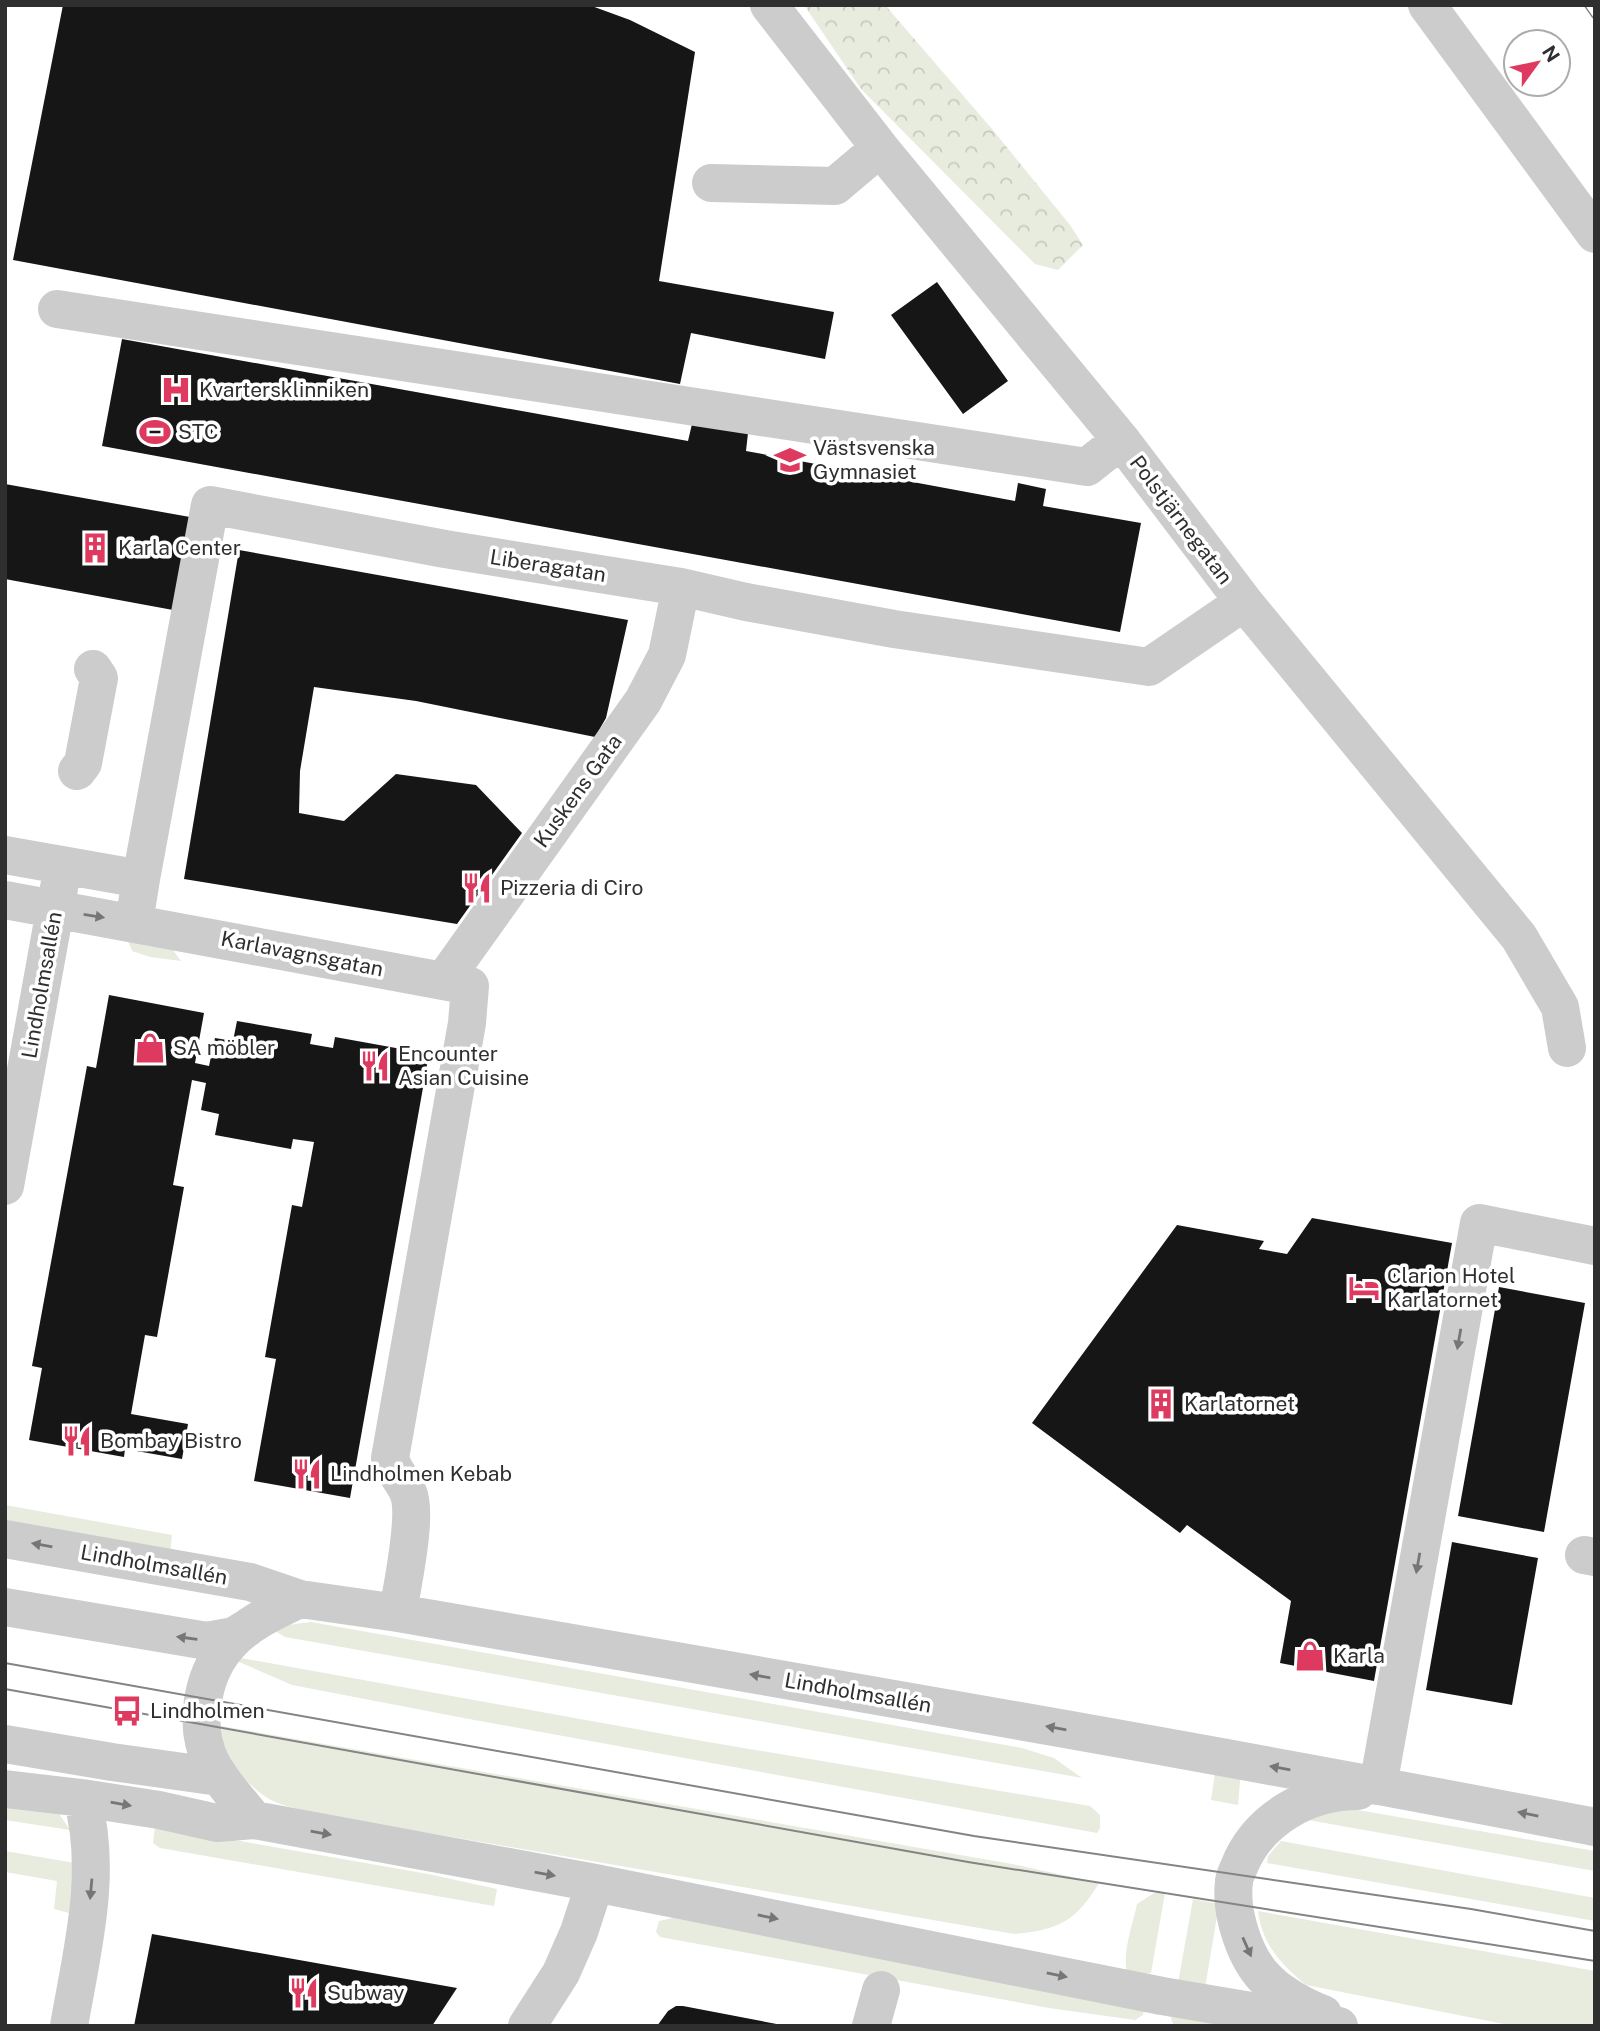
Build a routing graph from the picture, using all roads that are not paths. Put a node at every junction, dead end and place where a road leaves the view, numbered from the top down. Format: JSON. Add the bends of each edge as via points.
{"nodes":[{"id":1,"x":769,"y":5,"type":"edge"},
{"id":2,"x":1427,"y":5,"type":"edge"},
{"id":3,"x":880,"y":148,"type":"junction"},
{"id":4,"x":711,"y":183,"type":"dead end"},
{"id":5,"x":1595,"y":234,"type":"edge"},
{"id":6,"x":57,"y":309,"type":"dead end"},
{"id":7,"x":1121,"y":440,"type":"junction"},
{"id":8,"x":681,"y":587,"type":"junction"},
{"id":9,"x":1244,"y":602,"type":"junction"},
{"id":10,"x":93,"y":669,"type":"dead end"},
{"id":11,"x":77,"y":771,"type":"dead end"},
{"id":12,"x":5,"y":855,"type":"edge"},
{"id":13,"x":63,"y":866,"type":"junction"},
{"id":14,"x":141,"y":879,"type":"junction"},
{"id":15,"x":5,"y":900,"type":"edge"},
{"id":16,"x":56,"y":910,"type":"junction"},
{"id":17,"x":134,"y":923,"type":"junction"},
{"id":18,"x":457,"y":983,"type":"junction"},
{"id":19,"x":1567,"y":1048,"type":"dead end"},
{"id":20,"x":5,"y":1186,"type":"edge"},
{"id":21,"x":1595,"y":1247,"type":"edge"},
{"id":22,"x":5,"y":1539,"type":"edge"},
{"id":23,"x":300,"y":1600,"type":"junction"},
{"id":24,"x":5,"y":1607,"type":"edge"},
{"id":25,"x":398,"y":1613,"type":"junction"},
{"id":26,"x":251,"y":1625,"type":"junction"},
{"id":27,"x":5,"y":1744,"type":"edge"},
{"id":28,"x":219,"y":1777,"type":"junction"},
{"id":29,"x":1378,"y":1786,"type":"junction"},
{"id":30,"x":5,"y":1789,"type":"edge"},
{"id":31,"x":1416,"y":1792,"type":"junction"},
{"id":32,"x":82,"y":1797,"type":"junction"},
{"id":33,"x":254,"y":1821,"type":"junction"},
{"id":34,"x":1595,"y":1826,"type":"edge"},
{"id":35,"x":595,"y":1883,"type":"junction"},
{"id":36,"x":881,"y":1990,"type":"dead end"},
{"id":37,"x":69,"y":2026,"type":"edge"},
{"id":38,"x":527,"y":2026,"type":"edge"},
{"id":39,"x":871,"y":2026,"type":"edge"},
{"id":40,"x":1339,"y":2026,"type":"edge"},
{"id":41,"x":1354,"y":2026,"type":"edge"}],
"edges":[{"from":1,"to":3,"type":"street","name":"Polstjärnegatan"},
{"from":2,"to":5,"type":"street"},
{"from":3,"to":4,"type":"street","via":[[835,186]]},
{"from":3,"to":7,"type":"street","name":"Polstjärnegatan"},
{"from":6,"to":7,"type":"street","via":[[1087,467]]},
{"from":7,"to":9,"type":"street","name":"Polstjärnegatan"},
{"from":8,"to":9,"type":"street","name":"Liberagatan","via":[[894,629],[1149,667]]},
{"from":8,"to":14,"type":"street","name":"Liberagatan","via":[[445,550],[210,505]]},
{"from":8,"to":18,"type":"street","name":"Kuskens Gata","via":[[667,655],[643,701]]},
{"from":9,"to":19,"type":"street","name":"Polstjärnegatan","via":[[1518,937],[1560,1007]]},
{"from":10,"to":11,"type":"street","via":[[99,678],[83,763]]},
{"from":12,"to":13,"type":"street"},
{"from":13,"to":14,"type":"street"},
{"from":13,"to":16,"type":"street","name":"Lindholmsallén"},
{"from":14,"to":17,"type":"street"},
{"from":15,"to":16,"type":"street","name":"Karlavagnsgatan"},
{"from":16,"to":17,"type":"street","name":"Karlavagnsgatan","one_way":true},
{"from":16,"to":20,"type":"street","name":"Lindholmsallén"},
{"from":17,"to":18,"type":"street","name":"Karlavagnsgatan"},
{"from":18,"to":25,"type":"street","via":[[467,1023],[390,1458],[408,1492],[413,1518]]},
{"from":21,"to":29,"type":"street","one_way":true,"via":[[1479,1223]]},
{"from":23,"to":22,"type":"street","name":"Lindholmsallén","one_way":true,"via":[[250,1582]]},
{"from":23,"to":25,"type":"street","name":"Lindholmsallén"},
{"from":23,"to":26,"type":"street"},
{"from":26,"to":24,"type":"street","one_way":true,"via":[[234,1636],[207,1641]]},
{"from":29,"to":25,"type":"street","name":"Lindholmsallén","one_way":true},
{"from":26,"to":28,"type":"street","via":[[226,1646],[204,1695],[202,1737]]},
{"from":27,"to":28,"type":"street"},
{"from":28,"to":33,"type":"street"},
{"from":29,"to":31,"type":"street","name":"Lindholmsallén"},
{"from":30,"to":32,"type":"street"},
{"from":34,"to":31,"type":"street","name":"Lindholmsallén","one_way":true},
{"from":31,"to":41,"type":"street","name":"Lindholmsallén","one_way":true,"via":[[1343,1791],[1299,1803],[1269,1823],[1245,1851],[1234,1881],[1236,1918],[1246,1951],[1268,1981],[1309,2009]]},
{"from":32,"to":33,"type":"street","one_way":true,"via":[[217,1823]]},
{"from":32,"to":37,"type":"street","one_way":true,"via":[[90,1825],[92,1889]]},
{"from":33,"to":35,"type":"street","one_way":true},
{"from":35,"to":38,"type":"street","via":[[561,1973]]},
{"from":35,"to":40,"type":"street","one_way":true,"via":[[1162,1996]]},
{"from":36,"to":39,"type":"street"}]}
